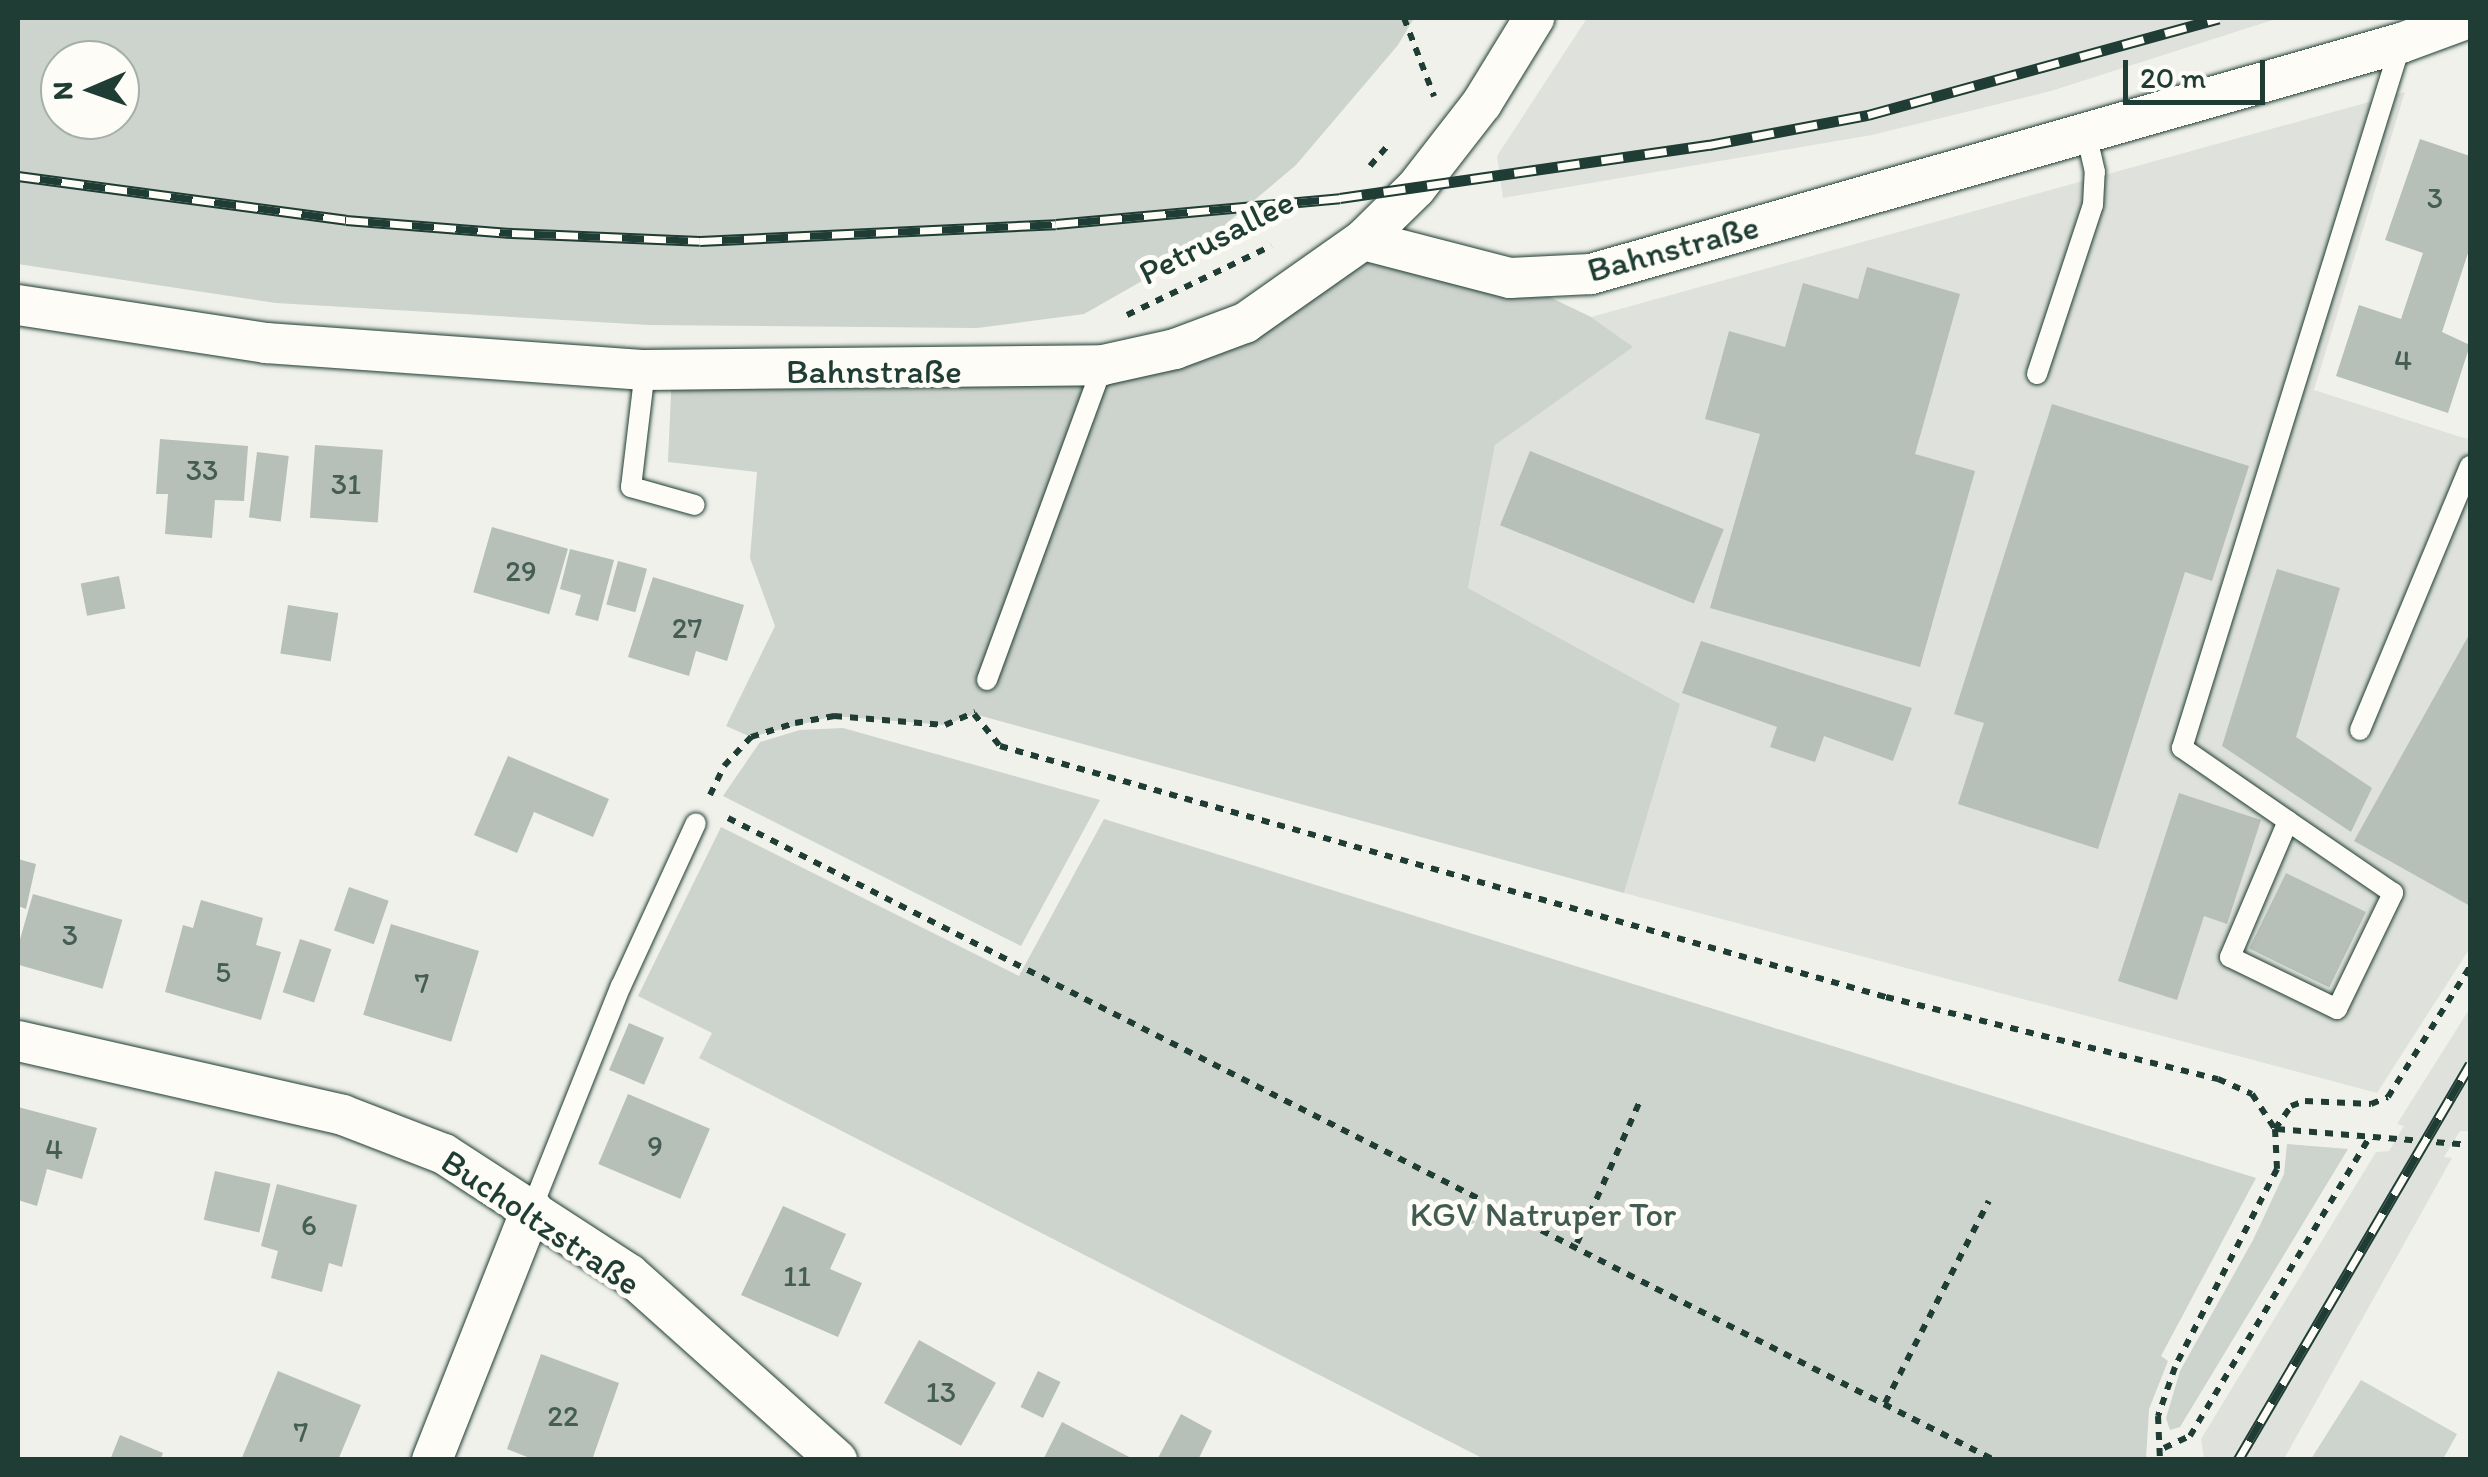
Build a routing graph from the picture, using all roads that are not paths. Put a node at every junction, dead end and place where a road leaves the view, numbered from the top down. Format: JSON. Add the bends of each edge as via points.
{"nodes":[{"id":1,"x":1534,"y":18,"type":"edge"},
{"id":2,"x":2468,"y":18,"type":"edge"},
{"id":3,"x":2401,"y":43,"type":"junction"},
{"id":4,"x":2086,"y":133,"type":"junction"},
{"id":5,"x":1362,"y":240,"type":"junction"},
{"id":6,"x":18,"y":305,"type":"edge"},
{"id":7,"x":1103,"y":364,"type":"junction"},
{"id":8,"x":644,"y":370,"type":"junction"},
{"id":9,"x":2037,"y":374,"type":"dead end"},
{"id":10,"x":2470,"y":466,"type":"edge"},
{"id":11,"x":695,"y":505,"type":"dead end"},
{"id":12,"x":987,"y":680,"type":"dead end"},
{"id":13,"x":2360,"y":730,"type":"dead end"},
{"id":14,"x":701,"y":815,"type":"road end"},
{"id":15,"x":2288,"y":821,"type":"junction"},
{"id":16,"x":18,"y":1041,"type":"edge"},
{"id":17,"x":532,"y":1208,"type":"junction"},
{"id":18,"x":432,"y":1460,"type":"edge"},
{"id":19,"x":837,"y":1460,"type":"edge"}],
"edges":[{"from":1,"to":5,"type":"street","via":[[1482,103],[1416,188]]},
{"from":2,"to":3,"type":"street","name":"Bahnstraße"},
{"from":3,"to":4,"type":"street","name":"Bahnstraße"},
{"from":3,"to":15,"type":"lane","via":[[2182,748]]},
{"from":4,"to":5,"type":"street","name":"Bahnstraße","via":[[1592,274],[1510,278]]},
{"from":4,"to":9,"type":"lane","via":[[2096,172],[2093,205]]},
{"from":5,"to":7,"type":"street","name":"Bahnstraße","via":[[1244,322],[1176,350]]},
{"from":6,"to":8,"type":"street","name":"Bahnstraße","via":[[266,342]]},
{"from":7,"to":8,"type":"street","name":"Bahnstraße","via":[[976,371]]},
{"from":7,"to":12,"type":"lane"},
{"from":8,"to":11,"type":"lane","via":[[631,488]]},
{"from":10,"to":13,"type":"lane"},
{"from":14,"to":17,"type":"lane","via":[[621,986]]},
{"from":15,"to":15,"type":"lane","via":[[2230,958],[2337,1009],[2393,893]]},
{"from":16,"to":17,"type":"street","name":"Bucholtzstraße","via":[[343,1115],[444,1154]]},
{"from":17,"to":18,"type":"street"},
{"from":17,"to":19,"type":"street","name":"Bucholtzstraße","via":[[629,1274]]}]}
